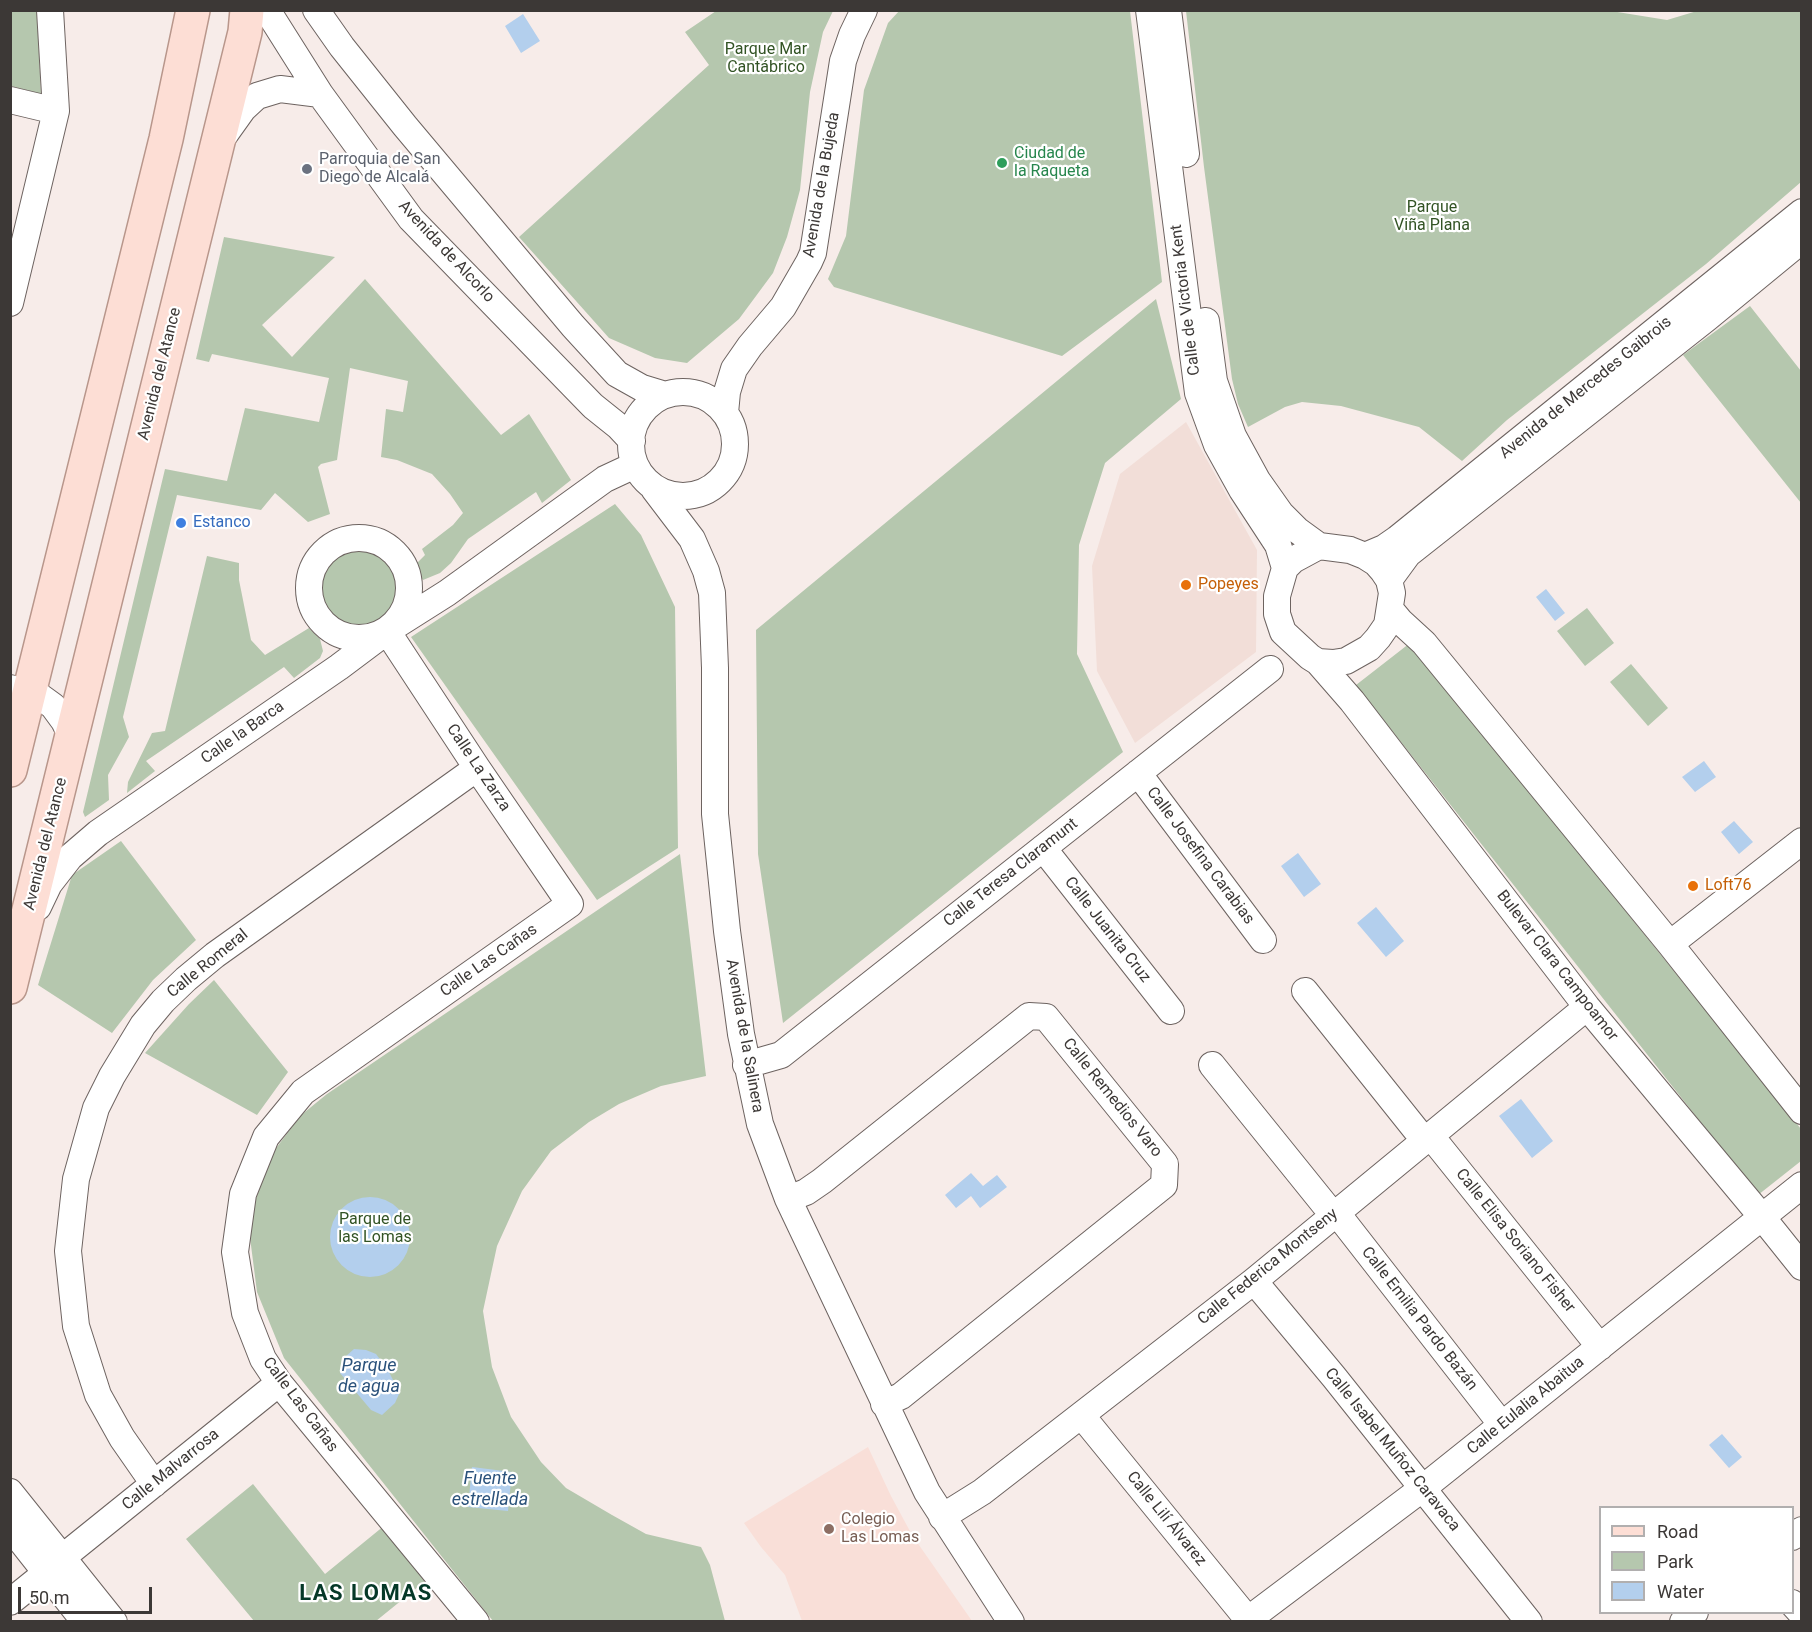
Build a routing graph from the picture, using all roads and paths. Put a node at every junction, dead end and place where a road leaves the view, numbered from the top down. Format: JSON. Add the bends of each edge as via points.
{"nodes":[{"id":1,"x":50,"y":10,"type":"edge"},
{"id":2,"x":194,"y":10,"type":"edge"},
{"id":3,"x":247,"y":10,"type":"edge"},
{"id":4,"x":267,"y":10,"type":"edge"},
{"id":5,"x":316,"y":10,"type":"edge"},
{"id":6,"x":864,"y":10,"type":"edge"},
{"id":7,"x":1149,"y":10,"type":"edge"},
{"id":8,"x":1168,"y":10,"type":"edge"},
{"id":9,"x":320,"y":94,"type":"junction"},
{"id":10,"x":10,"y":100,"type":"edge"},
{"id":11,"x":56,"y":111,"type":"junction"},
{"id":12,"x":215,"y":150,"type":"junction"},
{"id":13,"x":1802,"y":212,"type":"edge"},
{"id":14,"x":1802,"y":240,"type":"edge"},
{"id":15,"x":18,"y":243,"type":"edge"},
{"id":16,"x":10,"y":303,"type":"edge"},
{"id":17,"x":750,"y":346,"type":"junction"},
{"id":18,"x":675,"y":394,"type":"junction"},
{"id":19,"x":725,"y":413,"type":"junction"},
{"id":20,"x":634,"y":453,"type":"junction"},
{"id":21,"x":654,"y":489,"type":"junction"},
{"id":22,"x":696,"y":494,"type":"junction"},
{"id":23,"x":692,"y":539,"type":"junction"},
{"id":24,"x":1319,"y":546,"type":"junction"},
{"id":25,"x":1365,"y":556,"type":"junction"},
{"id":26,"x":1285,"y":568,"type":"junction"},
{"id":27,"x":1389,"y":580,"type":"junction"},
{"id":28,"x":410,"y":586,"type":"junction"},
{"id":29,"x":447,"y":593,"type":"junction"},
{"id":30,"x":1390,"y":609,"type":"junction"},
{"id":31,"x":387,"y":631,"type":"junction"},
{"id":32,"x":1283,"y":632,"type":"junction"},
{"id":33,"x":342,"y":636,"type":"junction"},
{"id":34,"x":1314,"y":660,"type":"junction"},
{"id":35,"x":339,"y":667,"type":"junction"},
{"id":36,"x":1270,"y":669,"type":"junction"},
{"id":37,"x":20,"y":691,"type":"edge"},
{"id":38,"x":72,"y":737,"type":"junction"},
{"id":39,"x":477,"y":768,"type":"junction"},
{"id":40,"x":10,"y":770,"type":"edge"},
{"id":41,"x":1138,"y":773,"type":"junction"},
{"id":42,"x":56,"y":804,"type":"junction"},
{"id":43,"x":98,"y":833,"type":"junction"},
{"id":44,"x":1802,"y":842,"type":"edge"},
{"id":45,"x":1043,"y":848,"type":"junction"},
{"id":46,"x":570,"y":904,"type":"joint"},
{"id":47,"x":22,"y":940,"type":"junction"},
{"id":48,"x":1263,"y":940,"type":"dead end"},
{"id":49,"x":1670,"y":944,"type":"junction"},
{"id":50,"x":10,"y":987,"type":"edge"},
{"id":51,"x":1305,"y":991,"type":"dead end"},
{"id":52,"x":1587,"y":1006,"type":"junction"},
{"id":53,"x":1172,"y":1011,"type":"dead end"},
{"id":54,"x":746,"y":1065,"type":"junction"},
{"id":55,"x":1212,"y":1065,"type":"dead end"},
{"id":56,"x":1802,"y":1111,"type":"edge"},
{"id":57,"x":1427,"y":1137,"type":"junction"},
{"id":58,"x":1802,"y":1185,"type":"edge"},
{"id":59,"x":788,"y":1199,"type":"junction"},
{"id":60,"x":1335,"y":1213,"type":"junction"},
{"id":61,"x":1762,"y":1217,"type":"junction"},
{"id":62,"x":1802,"y":1267,"type":"edge"},
{"id":63,"x":1254,"y":1281,"type":"junction"},
{"id":64,"x":1600,"y":1347,"type":"junction"},
{"id":65,"x":279,"y":1383,"type":"junction"},
{"id":66,"x":884,"y":1404,"type":"junction"},
{"id":67,"x":1082,"y":1416,"type":"junction"},
{"id":68,"x":1502,"y":1425,"type":"junction"},
{"id":69,"x":154,"y":1484,"type":"junction"},
{"id":70,"x":1423,"y":1488,"type":"junction"},
{"id":71,"x":10,"y":1492,"type":"edge"},
{"id":72,"x":942,"y":1517,"type":"junction"},
{"id":73,"x":10,"y":1527,"type":"edge"},
{"id":74,"x":54,"y":1565,"type":"junction"},
{"id":75,"x":10,"y":1602,"type":"edge"},
{"id":76,"x":1248,"y":1621,"type":"edge"},
{"id":77,"x":85,"y":1622,"type":"edge"},
{"id":78,"x":114,"y":1622,"type":"edge"},
{"id":79,"x":476,"y":1622,"type":"edge"},
{"id":80,"x":1011,"y":1622,"type":"edge"},
{"id":81,"x":1529,"y":1622,"type":"edge"}],
"edges":[{"from":1,"to":11,"type":"street"},
{"from":2,"to":37,"type":"main road","via":[[166,139]]},
{"from":3,"to":12,"type":"main road","name":"Avenida del Atance"},
{"from":4,"to":9,"type":"street","name":"Avenida de Alcorlo"},
{"from":5,"to":18,"type":"street","via":[[405,126],[617,374],[642,388]]},
{"from":6,"to":17,"type":"street","name":"Avenida de la Bujeda","via":[[843,62],[813,253],[783,307]]},
{"from":7,"to":26,"type":"street","name":"Calle de Victoria Kent","via":[[1198,393],[1217,445],[1278,545]]},
{"from":8,"to":24,"type":"street","name":"Calle de Victoria Kent","via":[[1214,381],[1233,436],[1257,480],[1281,514]]},
{"from":9,"to":12,"type":"street","via":[[280,89],[257,96],[243,109]]},
{"from":9,"to":20,"type":"street","name":"Avenida de Alcorlo","via":[[411,219],[593,406],[618,426]]},
{"from":10,"to":11,"type":"street"},
{"from":11,"to":15,"type":"street"},
{"from":12,"to":38,"type":"main road","name":"Avenida del Atance"},
{"from":13,"to":25,"type":"street","name":"Avenida de Mercedes Gaibrois","via":[[1397,539]]},
{"from":14,"to":27,"type":"street","name":"Avenida de Mercedes Gaibrois","via":[[1408,554]]},
{"from":15,"to":16,"type":"street"},
{"from":17,"to":18,"type":"street","name":"Avenida de la Bujeda","via":[[723,368]]},
{"from":17,"to":19,"type":"street","name":"Avenida de la Bujeda","via":[[730,378]]},
{"from":18,"to":19,"type":"street","via":[[706,396]]},
{"from":18,"to":20,"type":"street","via":[[648,404],[640,412],[634,426]]},
{"from":19,"to":22,"type":"street","via":[[734,435],[732,462],[714,486]]},
{"from":20,"to":21,"type":"street"},
{"from":20,"to":29,"type":"street","name":"Calle la Barca","via":[[606,479]]},
{"from":21,"to":22,"type":"street","via":[[672,496]]},
{"from":21,"to":23,"type":"street","name":"Avenida de la Salinera"},
{"from":22,"to":23,"type":"street","name":"Avenida de la Salinera","via":[[690,510]]},
{"from":23,"to":54,"type":"street","name":"Avenida de la Salinera","via":[[712,593],[715,814]]},
{"from":24,"to":25,"type":"street"},
{"from":24,"to":26,"type":"street"},
{"from":25,"to":27,"type":"street"},
{"from":26,"to":32,"type":"street","via":[[1277,596]]},
{"from":27,"to":30,"type":"street"},
{"from":28,"to":29,"type":"street"},
{"from":28,"to":31,"type":"street","name":"Calle la Barca","via":[[408,603],[400,619]]},
{"from":28,"to":33,"type":"street","via":[[406,569],[384,544],[368,538],[351,538],[335,544],[313,568],[310,600],[327,628]]},
{"from":29,"to":31,"type":"street","name":"Calle la Barca"},
{"from":30,"to":34,"type":"street","via":[[1387,625],[1369,648],[1346,661]]},
{"from":30,"to":49,"type":"street","via":[[1431,652]]},
{"from":31,"to":33,"type":"street","name":"Calle la Barca","via":[[357,639]]},
{"from":31,"to":35,"type":"street","name":"Calle la Barca"},
{"from":31,"to":39,"type":"street","name":"Calle La Zarza"},
{"from":32,"to":34,"type":"street"},
{"from":32,"to":36,"type":"street","name":"Calle Teresa Claramunt","via":[[1281,648]]},
{"from":33,"to":35,"type":"street"},
{"from":34,"to":36,"type":"street","name":"Calle Teresa Claramunt","via":[[1285,662]]},
{"from":34,"to":52,"type":"street","name":"Bulevar Clara Campoamor","via":[[1352,701]]},
{"from":35,"to":43,"type":"street","name":"Calle la Barca"},
{"from":36,"to":41,"type":"street","name":"Calle Teresa Claramunt"},
{"from":37,"to":38,"type":"street","via":[[53,706]]},
{"from":37,"to":40,"type":"main road"},
{"from":38,"to":42,"type":"main road","name":"Avenida del Atance"},
{"from":39,"to":46,"type":"street","name":"Calle La Zarza"},
{"from":39,"to":69,"type":"street","name":"Calle Romeral","via":[[186,979],[143,1026],[96,1108],[76,1179],[68,1251],[76,1326],[98,1395]]},
{"from":41,"to":45,"type":"street","name":"Calle Teresa Claramunt"},
{"from":41,"to":48,"type":"street","name":"Calle Josefina Carabias"},
{"from":42,"to":43,"type":"street","via":[[63,824],[75,832]]},
{"from":42,"to":47,"type":"main road","name":"Avenida del Atance"},
{"from":43,"to":47,"type":"street","name":"Calle la Barca","via":[[70,857],[49,884]]},
{"from":44,"to":49,"type":"street"},
{"from":45,"to":53,"type":"street","name":"Calle Juanita Cruz"},
{"from":45,"to":54,"type":"street","name":"Calle Teresa Claramunt","via":[[782,1055]]},
{"from":46,"to":65,"type":"street","name":"Calle Las Cañas","via":[[303,1092],[266,1137],[243,1194],[235,1252],[245,1312],[263,1359]]},
{"from":47,"to":50,"type":"main road","name":"Avenida del Atance"},
{"from":49,"to":56,"type":"street"},
{"from":51,"to":57,"type":"street"},
{"from":52,"to":57,"type":"street","name":"Calle Federica Montseny"},
{"from":52,"to":61,"type":"street","name":"Bulevar Clara Campoamor"},
{"from":54,"to":59,"type":"street","name":"Avenida de la Salinera","via":[[760,1124]]},
{"from":55,"to":60,"type":"street"},
{"from":57,"to":60,"type":"street","name":"Calle Federica Montseny"},
{"from":57,"to":64,"type":"street","name":"Calle Elisa Soriano Fisher"},
{"from":58,"to":61,"type":"street","name":"Calle Eulalia Abaitua"},
{"from":59,"to":66,"type":"street","name":"Avenida de la Salinera"},
{"from":59,"to":66,"type":"street","name":"Calle Remedios Varo","via":[[822,1181],[1029,1016],[1046,1017],[1165,1164],[1164,1185],[902,1396]]},
{"from":60,"to":63,"type":"street","name":"Calle Federica Montseny"},
{"from":60,"to":68,"type":"street","name":"Calle Emilia Pardo Bazán"},
{"from":61,"to":62,"type":"street","name":"Bulevar Clara Campoamor"},
{"from":61,"to":64,"type":"street","name":"Calle Eulalia Abaitua"},
{"from":63,"to":67,"type":"street","name":"Calle Federica Montseny"},
{"from":63,"to":70,"type":"street","name":"Calle Isabel Muñoz Caravaca"},
{"from":64,"to":68,"type":"street","name":"Calle Eulalia Abaitua"},
{"from":65,"to":69,"type":"street","name":"Calle Malvarrosa"},
{"from":65,"to":79,"type":"street","name":"Calle Las Cañas"},
{"from":66,"to":72,"type":"street","name":"Avenida de la Salinera"},
{"from":67,"to":72,"type":"street","name":"Calle Federica Montseny","via":[[982,1492]]},
{"from":67,"to":76,"type":"street","name":"Calle Lilí Álvarez"},
{"from":68,"to":70,"type":"street","name":"Calle Eulalia Abaitua"},
{"from":69,"to":74,"type":"street","name":"Calle Malvarrosa"},
{"from":70,"to":76,"type":"street","name":"Calle Eulalia Abaitua"},
{"from":70,"to":81,"type":"street","name":"Calle Isabel Muñoz Caravaca"},
{"from":71,"to":74,"type":"street"},
{"from":72,"to":80,"type":"street","name":"Avenida de la Salinera"},
{"from":73,"to":74,"type":"street"},
{"from":74,"to":75,"type":"street","name":"Calle Malvarrosa"},
{"from":74,"to":77,"type":"street"},
{"from":74,"to":78,"type":"street"}]}
